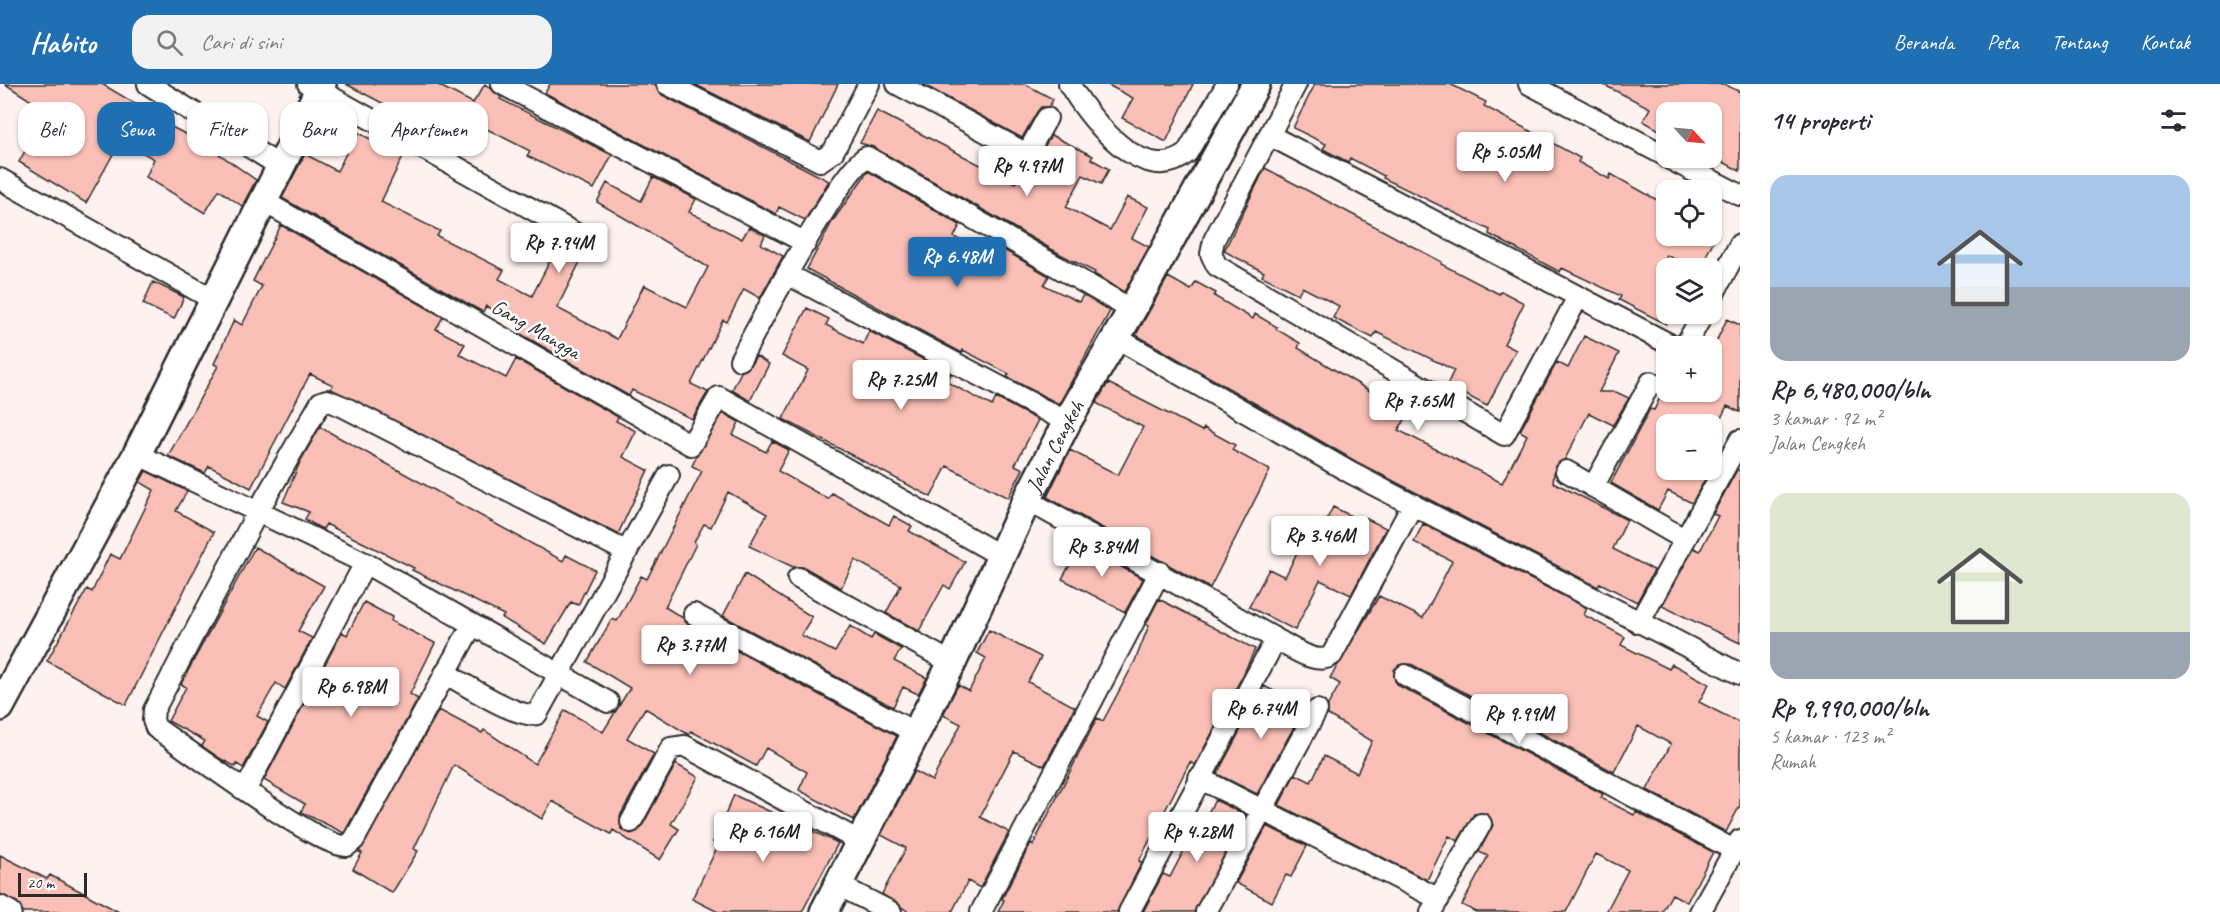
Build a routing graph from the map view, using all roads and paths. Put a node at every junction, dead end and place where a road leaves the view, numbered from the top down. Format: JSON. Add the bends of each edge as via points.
{"nodes":[{"id":1,"x":148,"y":84,"type":"edge"},
{"id":2,"x":502,"y":84,"type":"edge"},
{"id":3,"x":667,"y":84,"type":"edge"},
{"id":4,"x":869,"y":84,"type":"edge"},
{"id":5,"x":897,"y":84,"type":"edge"},
{"id":6,"x":1069,"y":84,"type":"edge"},
{"id":7,"x":1227,"y":84,"type":"edge"},
{"id":8,"x":1256,"y":84,"type":"edge"},
{"id":9,"x":1296,"y":84,"type":"edge"},
{"id":10,"x":1529,"y":84,"type":"edge"},
{"id":11,"x":316,"y":86,"type":"edge"},
{"id":12,"x":1047,"y":118,"type":"dead end"},
{"id":13,"x":1269,"y":135,"type":"junction"},
{"id":14,"x":1656,"y":151,"type":"edge"},
{"id":15,"x":280,"y":166,"type":"junction"},
{"id":16,"x":1688,"y":168,"type":"edge"},
{"id":17,"x":0,"y":179,"type":"edge"},
{"id":18,"x":1740,"y":195,"type":"edge"},
{"id":19,"x":263,"y":201,"type":"junction"},
{"id":20,"x":580,"y":236,"type":"dead end"},
{"id":21,"x":806,"y":243,"type":"junction"},
{"id":22,"x":1740,"y":244,"type":"edge"},
{"id":23,"x":787,"y":274,"type":"junction"},
{"id":24,"x":1722,"y":278,"type":"edge"},
{"id":25,"x":1578,"y":297,"type":"junction"},
{"id":26,"x":214,"y":300,"type":"junction"},
{"id":27,"x":1132,"y":310,"type":"junction"},
{"id":28,"x":1115,"y":337,"type":"junction"},
{"id":29,"x":1656,"y":337,"type":"edge"},
{"id":30,"x":740,"y":360,"type":"dead end"},
{"id":31,"x":1651,"y":382,"type":"dead end"},
{"id":32,"x":1066,"y":422,"type":"junction"},
{"id":33,"x":1740,"y":440,"type":"edge"},
{"id":34,"x":137,"y":454,"type":"junction"},
{"id":35,"x":1566,"y":471,"type":"dead end"},
{"id":36,"x":669,"y":475,"type":"dead end"},
{"id":37,"x":1593,"y":487,"type":"junction"},
{"id":38,"x":1027,"y":500,"type":"junction"},
{"id":39,"x":1413,"y":504,"type":"junction"},
{"id":40,"x":258,"y":511,"type":"junction"},
{"id":41,"x":1684,"y":539,"type":"junction"},
{"id":42,"x":627,"y":552,"type":"junction"},
{"id":43,"x":1001,"y":556,"type":"junction"},
{"id":44,"x":365,"y":563,"type":"junction"},
{"id":45,"x":1160,"y":572,"type":"junction"},
{"id":46,"x":798,"y":578,"type":"dead end"},
{"id":47,"x":694,"y":614,"type":"dead end"},
{"id":48,"x":1639,"y":623,"type":"junction"},
{"id":49,"x":472,"y":625,"type":"junction"},
{"id":50,"x":1276,"y":639,"type":"junction"},
{"id":51,"x":952,"y":663,"type":"junction"},
{"id":52,"x":445,"y":673,"type":"junction"},
{"id":53,"x":558,"y":673,"type":"junction"},
{"id":54,"x":1740,"y":674,"type":"edge"},
{"id":55,"x":1405,"y":675,"type":"dead end"},
{"id":56,"x":608,"y":702,"type":"dead end"},
{"id":57,"x":0,"y":707,"type":"edge"},
{"id":58,"x":1317,"y":710,"type":"dead end"},
{"id":59,"x":916,"y":733,"type":"junction"},
{"id":60,"x":1200,"y":778,"type":"junction"},
{"id":61,"x":246,"y":789,"type":"junction"},
{"id":62,"x":1261,"y":810,"type":"junction"},
{"id":63,"x":631,"y":822,"type":"dead end"},
{"id":64,"x":1481,"y":824,"type":"dead end"},
{"id":65,"x":859,"y":841,"type":"junction"},
{"id":66,"x":1737,"y":845,"type":"edge"},
{"id":67,"x":838,"y":885,"type":"junction"},
{"id":68,"x":1435,"y":905,"type":"edge"},
{"id":69,"x":0,"y":906,"type":"edge"},
{"id":70,"x":11,"y":912,"type":"edge"},
{"id":71,"x":824,"y":912,"type":"edge"},
{"id":72,"x":891,"y":912,"type":"edge"},
{"id":73,"x":981,"y":912,"type":"edge"},
{"id":74,"x":1130,"y":912,"type":"edge"},
{"id":75,"x":1206,"y":912,"type":"edge"},
{"id":76,"x":1700,"y":912,"type":"edge"}],
"edges":[{"from":1,"to":15,"type":"street"},
{"from":2,"to":21,"type":"street"},
{"from":3,"to":4,"type":"street","via":[[820,160],[833,152]]},
{"from":5,"to":12,"type":"street","via":[[1027,154]]},
{"from":6,"to":7,"type":"street","via":[[1098,124],[1119,144],[1137,156],[1162,164],[1187,153]]},
{"from":8,"to":27,"type":"street","name":"Jalan Cengkeh"},
{"from":9,"to":13,"type":"street"},
{"from":10,"to":14,"type":"street"},
{"from":11,"to":15,"type":"street"},
{"from":11,"to":20,"type":"street"},
{"from":13,"to":25,"type":"street"},
{"from":13,"to":25,"type":"street","via":[[1214,240],[1211,254],[1217,266],[1504,435]]},
{"from":15,"to":19,"type":"street"},
{"from":16,"to":18,"type":"street"},
{"from":17,"to":26,"type":"street"},
{"from":19,"to":26,"type":"street"},
{"from":19,"to":43,"type":"street","name":"Gang Mangga","via":[[691,445],[719,397]]},
{"from":21,"to":23,"type":"street"},
{"from":21,"to":27,"type":"street","via":[[854,165],[867,157]]},
{"from":22,"to":24,"type":"street"},
{"from":23,"to":30,"type":"street"},
{"from":23,"to":32,"type":"street"},
{"from":25,"to":29,"type":"street"},
{"from":26,"to":34,"type":"street"},
{"from":27,"to":28,"type":"street","name":"Jalan Cengkeh"},
{"from":28,"to":32,"type":"street","name":"Jalan Cengkeh"},
{"from":28,"to":39,"type":"street","via":[[1283,435]]},
{"from":31,"to":37,"type":"street"},
{"from":32,"to":38,"type":"street","name":"Jalan Cengkeh"},
{"from":33,"to":41,"type":"street"},
{"from":34,"to":40,"type":"street"},
{"from":34,"to":57,"type":"street"},
{"from":35,"to":37,"type":"street"},
{"from":36,"to":42,"type":"street"},
{"from":37,"to":41,"type":"street"},
{"from":38,"to":43,"type":"street","name":"Jalan Cengkeh"},
{"from":38,"to":45,"type":"street"},
{"from":39,"to":48,"type":"street"},
{"from":39,"to":50,"type":"street","via":[[1332,655],[1318,660]]},
{"from":40,"to":42,"type":"street","via":[[312,414],[327,400]]},
{"from":40,"to":44,"type":"street"},
{"from":40,"to":61,"type":"street","via":[[154,710],[153,720],[156,728]]},
{"from":41,"to":48,"type":"street"},
{"from":42,"to":53,"type":"street"},
{"from":43,"to":51,"type":"street","name":"Jalan Cengkeh"},
{"from":44,"to":49,"type":"street"},
{"from":44,"to":61,"type":"street"},
{"from":45,"to":50,"type":"street"},
{"from":45,"to":73,"type":"street"},
{"from":46,"to":51,"type":"street"},
{"from":47,"to":59,"type":"street"},
{"from":48,"to":54,"type":"street"},
{"from":49,"to":52,"type":"street"},
{"from":49,"to":53,"type":"street"},
{"from":50,"to":60,"type":"street"},
{"from":51,"to":59,"type":"street","name":"Jalan Cengkeh"},
{"from":52,"to":53,"type":"street","via":[[530,716],[540,710]]},
{"from":52,"to":61,"type":"street","via":[[354,840],[347,846],[336,845],[291,820]]},
{"from":53,"to":56,"type":"street"},
{"from":55,"to":66,"type":"street"},
{"from":58,"to":62,"type":"street"},
{"from":59,"to":65,"type":"street","name":"Jalan Cengkeh"},
{"from":60,"to":62,"type":"street"},
{"from":60,"to":74,"type":"street"},
{"from":62,"to":68,"type":"street"},
{"from":62,"to":75,"type":"street"},
{"from":63,"to":65,"type":"street","via":[[671,748],[685,746]]},
{"from":64,"to":68,"type":"street"},
{"from":65,"to":67,"type":"street","name":"Jalan Cengkeh"},
{"from":66,"to":76,"type":"street"},
{"from":67,"to":71,"type":"street","name":"Jalan Cengkeh"},
{"from":67,"to":72,"type":"street"},
{"from":69,"to":70,"type":"street"}]}
